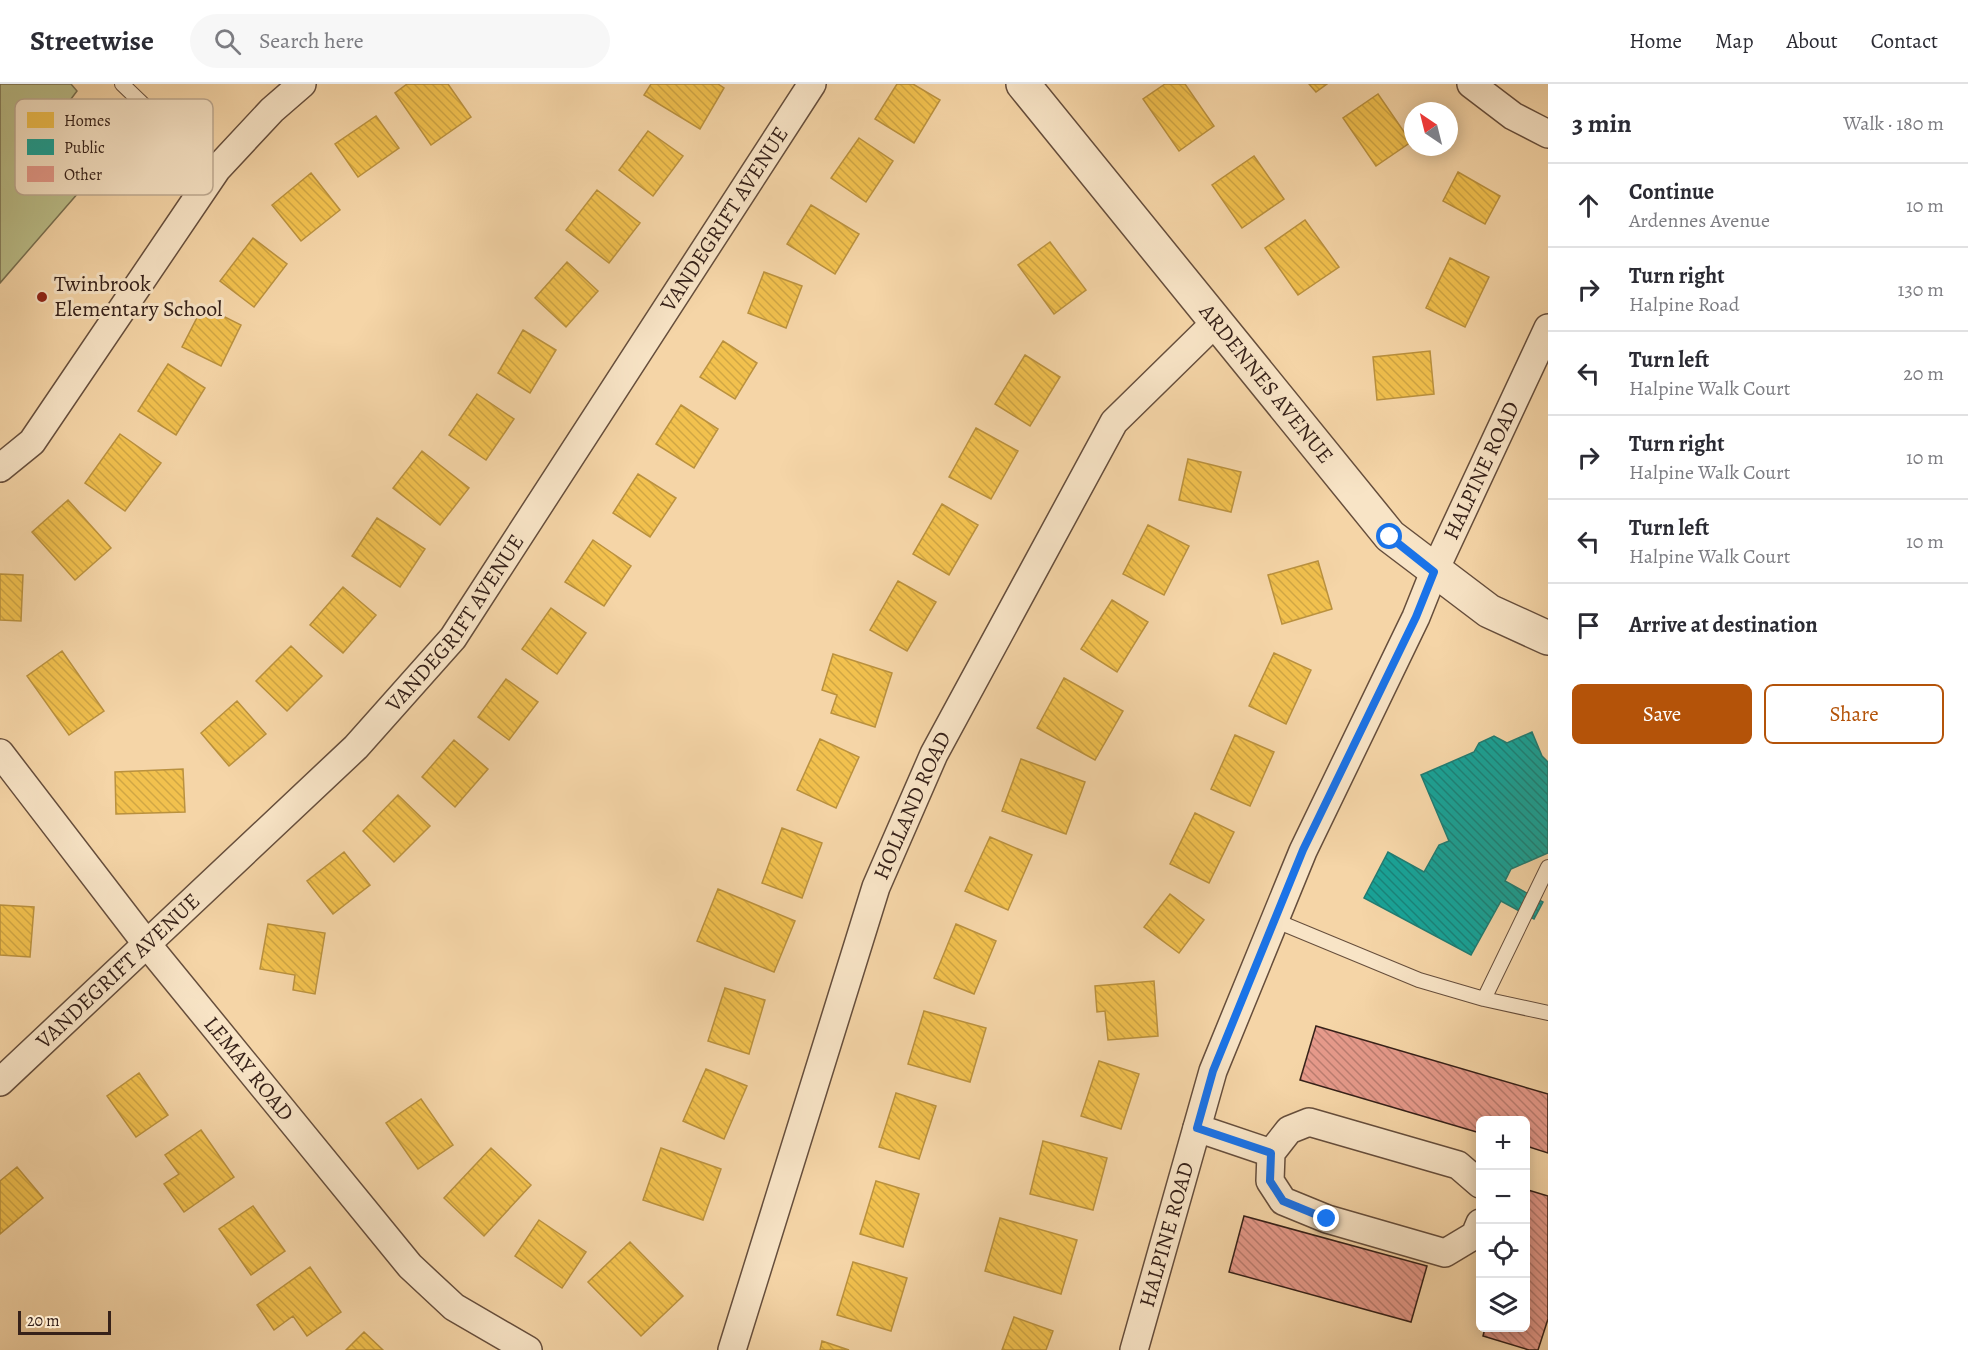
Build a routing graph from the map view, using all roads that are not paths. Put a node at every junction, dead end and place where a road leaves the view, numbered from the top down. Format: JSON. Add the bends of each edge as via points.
{"nodes":[{"id":1,"x":302,"y":84,"type":"edge"},
{"id":2,"x":812,"y":84,"type":"edge"},
{"id":3,"x":1023,"y":84,"type":"edge"},
{"id":4,"x":1471,"y":84,"type":"edge"},
{"id":5,"x":126,"y":85,"type":"edge"},
{"id":6,"x":140,"y":99,"type":"edge"},
{"id":7,"x":1548,"y":134,"type":"edge"},
{"id":8,"x":213,"y":166,"type":"edge"},
{"id":9,"x":218,"y":169,"type":"junction"},
{"id":10,"x":213,"y":176,"type":"edge"},
{"id":11,"x":200,"y":195,"type":"edge"},
{"id":12,"x":1216,"y":322,"type":"junction"},
{"id":13,"x":1548,"y":328,"type":"edge"},
{"id":14,"x":0,"y":468,"type":"edge"},
{"id":15,"x":1434,"y":572,"type":"junction"},
{"id":16,"x":1548,"y":638,"type":"edge"},
{"id":17,"x":0,"y":753,"type":"edge"},
{"id":18,"x":1548,"y":867,"type":"edge"},
{"id":19,"x":1274,"y":920,"type":"junction"},
{"id":20,"x":146,"y":943,"type":"junction"},
{"id":21,"x":1485,"y":999,"type":"junction"},
{"id":22,"x":1548,"y":1013,"type":"edge"},
{"id":23,"x":0,"y":1082,"type":"edge"},
{"id":24,"x":1197,"y":1128,"type":"junction"},
{"id":25,"x":1271,"y":1153,"type":"junction"},
{"id":26,"x":1476,"y":1181,"type":"edge"},
{"id":27,"x":1480,"y":1224,"type":"edge"},
{"id":28,"x":528,"y":1350,"type":"edge"},
{"id":29,"x":732,"y":1350,"type":"edge"},
{"id":30,"x":1134,"y":1350,"type":"edge"}],
"edges":[{"from":1,"to":9,"type":"street","via":[[272,110]]},
{"from":2,"to":20,"type":"street","name":"VANDEGRIFT AVENUE","via":[[453,638],[356,747]]},
{"from":3,"to":12,"type":"street","name":"ARDENNES AVENUE"},
{"from":4,"to":7,"type":"street","via":[[1513,116]]},
{"from":5,"to":6,"type":"lane"},
{"from":8,"to":9,"type":"lane"},
{"from":9,"to":10,"type":"street"},
{"from":11,"to":14,"type":"street","via":[[33,442]]},
{"from":12,"to":15,"type":"street","name":"ARDENNES AVENUE","via":[[1363,507],[1390,537]]},
{"from":12,"to":29,"type":"street","name":"HOLLAND ROAD","via":[[1114,422],[934,754],[876,887]]},
{"from":13,"to":15,"type":"street","name":"HALPINE ROAD"},
{"from":15,"to":16,"type":"street","name":"ARDENNES AVENUE","via":[[1489,611]]},
{"from":15,"to":19,"type":"street","name":"HALPINE ROAD"},
{"from":17,"to":20,"type":"street","name":"LEMAY ROAD"},
{"from":18,"to":21,"type":"lane"},
{"from":19,"to":21,"type":"lane","via":[[1419,980]]},
{"from":19,"to":24,"type":"street","name":"HALPINE ROAD","via":[[1213,1071]]},
{"from":20,"to":23,"type":"street","name":"VANDEGRIFT AVENUE"},
{"from":20,"to":28,"type":"street","name":"LEMAY ROAD","via":[[410,1266],[454,1307]]},
{"from":21,"to":22,"type":"lane"},
{"from":24,"to":25,"type":"street"},
{"from":24,"to":30,"type":"street","name":"HALPINE ROAD"},
{"from":25,"to":26,"type":"street","via":[[1289,1130],[1309,1122],[1458,1165]]},
{"from":25,"to":27,"type":"street","via":[[1270,1181],[1283,1201],[1327,1219],[1445,1253],[1475,1235]]}]}
